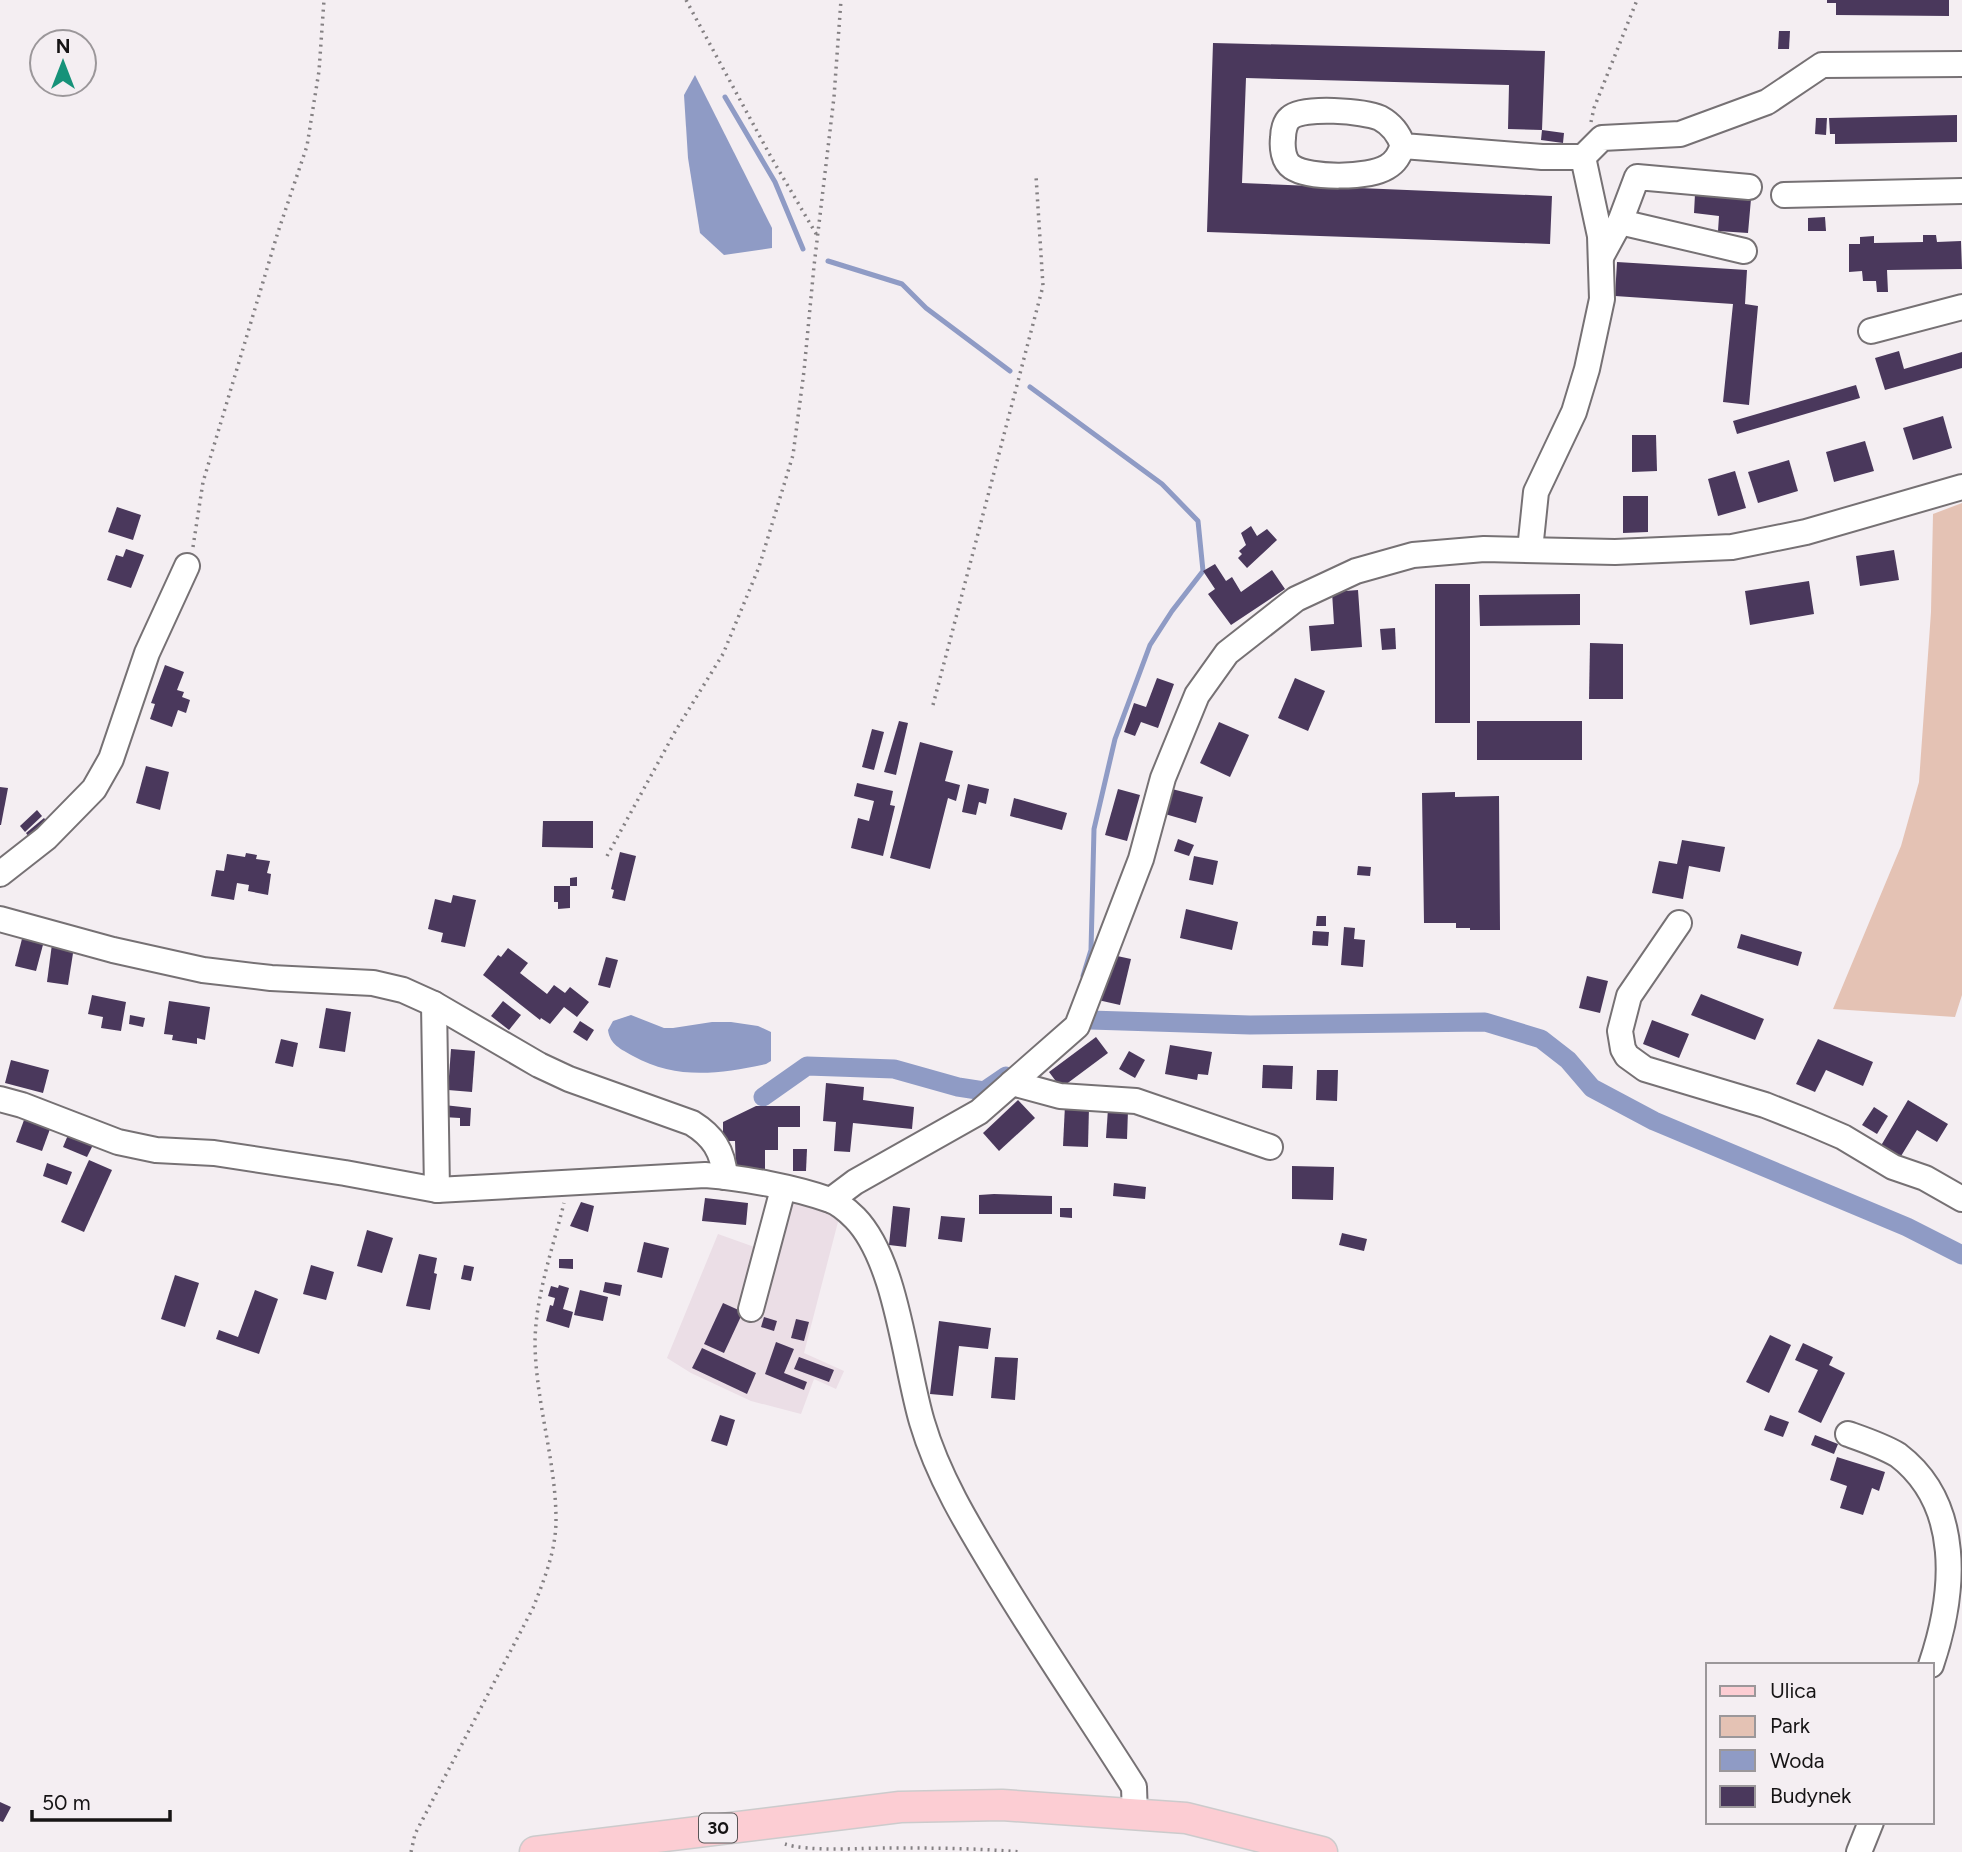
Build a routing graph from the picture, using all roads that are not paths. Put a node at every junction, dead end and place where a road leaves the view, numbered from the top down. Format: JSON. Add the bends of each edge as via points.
{"nodes":[{"id":1,"x":1962,"y":64,"type":"edge"},
{"id":2,"x":1403,"y":146,"type":"dead end"},
{"id":3,"x":1583,"y":157,"type":"junction"},
{"id":4,"x":1749,"y":187,"type":"dead end"},
{"id":5,"x":1962,"y":191,"type":"edge"},
{"id":6,"x":1784,"y":195,"type":"dead end"},
{"id":7,"x":1620,"y":222,"type":"junction"},
{"id":8,"x":1744,"y":251,"type":"dead end"},
{"id":9,"x":1601,"y":257,"type":"junction"},
{"id":10,"x":1962,"y":307,"type":"edge"},
{"id":11,"x":1871,"y":331,"type":"dead end"},
{"id":12,"x":1962,"y":487,"type":"edge"},
{"id":13,"x":1530,"y":550,"type":"junction"},
{"id":14,"x":187,"y":566,"type":"road end"},
{"id":15,"x":0,"y":874,"type":"edge"},
{"id":16,"x":0,"y":919,"type":"edge"},
{"id":17,"x":1679,"y":923,"type":"dead end"},
{"id":18,"x":434,"y":1004,"type":"junction"},
{"id":19,"x":1012,"y":1083,"type":"junction"},
{"id":20,"x":0,"y":1099,"type":"edge"},
{"id":21,"x":1270,"y":1147,"type":"dead end"},
{"id":22,"x":725,"y":1177,"type":"junction"},
{"id":23,"x":783,"y":1189,"type":"junction"},
{"id":24,"x":437,"y":1190,"type":"junction"},
{"id":25,"x":1962,"y":1199,"type":"edge"},
{"id":26,"x":831,"y":1200,"type":"junction"},
{"id":27,"x":751,"y":1309,"type":"dead end"},
{"id":28,"x":1849,"y":1434,"type":"dead end"},
{"id":29,"x":1932,"y":1663,"type":"edge"},
{"id":30,"x":1135,"y":1816,"type":"junction"},
{"id":31,"x":1870,"y":1824,"type":"edge"},
{"id":32,"x":535,"y":1852,"type":"edge"},
{"id":33,"x":1237,"y":1852,"type":"edge"},
{"id":34,"x":1322,"y":1852,"type":"edge"},
{"id":35,"x":1859,"y":1852,"type":"edge"}],
"edges":[{"from":1,"to":3,"type":"street","via":[[1822,65],[1767,102],[1680,134],[1602,138]]},
{"from":2,"to":3,"type":"street"},
{"from":3,"to":9,"type":"street"},
{"from":4,"to":7,"type":"street","via":[[1637,177]]},
{"from":5,"to":6,"type":"street"},
{"from":7,"to":8,"type":"street"},
{"from":7,"to":9,"type":"street"},
{"from":9,"to":13,"type":"street","via":[[1602,299],[1587,369],[1574,412],[1536,492]]},
{"from":10,"to":11,"type":"street"},
{"from":12,"to":13,"type":"street","via":[[1806,532],[1732,547]]},
{"from":13,"to":19,"type":"street","via":[[1413,555],[1356,571],[1296,599],[1227,653],[1197,695],[1163,778],[1141,859],[1077,1026]]},
{"from":14,"to":15,"type":"street","via":[[147,653],[111,759],[94,789],[46,838]]},
{"from":16,"to":18,"type":"street","via":[[203,970],[373,984],[404,990]]},
{"from":17,"to":25,"type":"street","via":[[1629,996],[1620,1031],[1626,1056],[1645,1069],[1808,1122]]},
{"from":18,"to":22,"type":"street","via":[[569,1079],[692,1123],[716,1144]]},
{"from":18,"to":24,"type":"street"},
{"from":19,"to":21,"type":"street","via":[[1060,1096],[1136,1101]]},
{"from":19,"to":26,"type":"street","via":[[979,1112]]},
{"from":20,"to":24,"type":"street","via":[[118,1142],[156,1150],[214,1153]]},
{"from":22,"to":23,"type":"street"},
{"from":22,"to":24,"type":"street","via":[[686,1175]]},
{"from":23,"to":26,"type":"street"},
{"from":23,"to":27,"type":"street"},
{"from":26,"to":30,"type":"street","via":[[860,1223],[880,1259],[937,1466],[976,1540],[1134,1787]]},
{"from":28,"to":29,"type":"street","via":[[1914,1466],[1949,1517],[1956,1547],[1954,1576]]},
{"from":30,"to":32,"type":"main road","number":"30","via":[[1002,1805],[900,1807]]},
{"from":30,"to":33,"type":"main road","number":"30"},
{"from":30,"to":34,"type":"main road","number":"30","via":[[1186,1818]]},
{"from":31,"to":35,"type":"street"}]}
